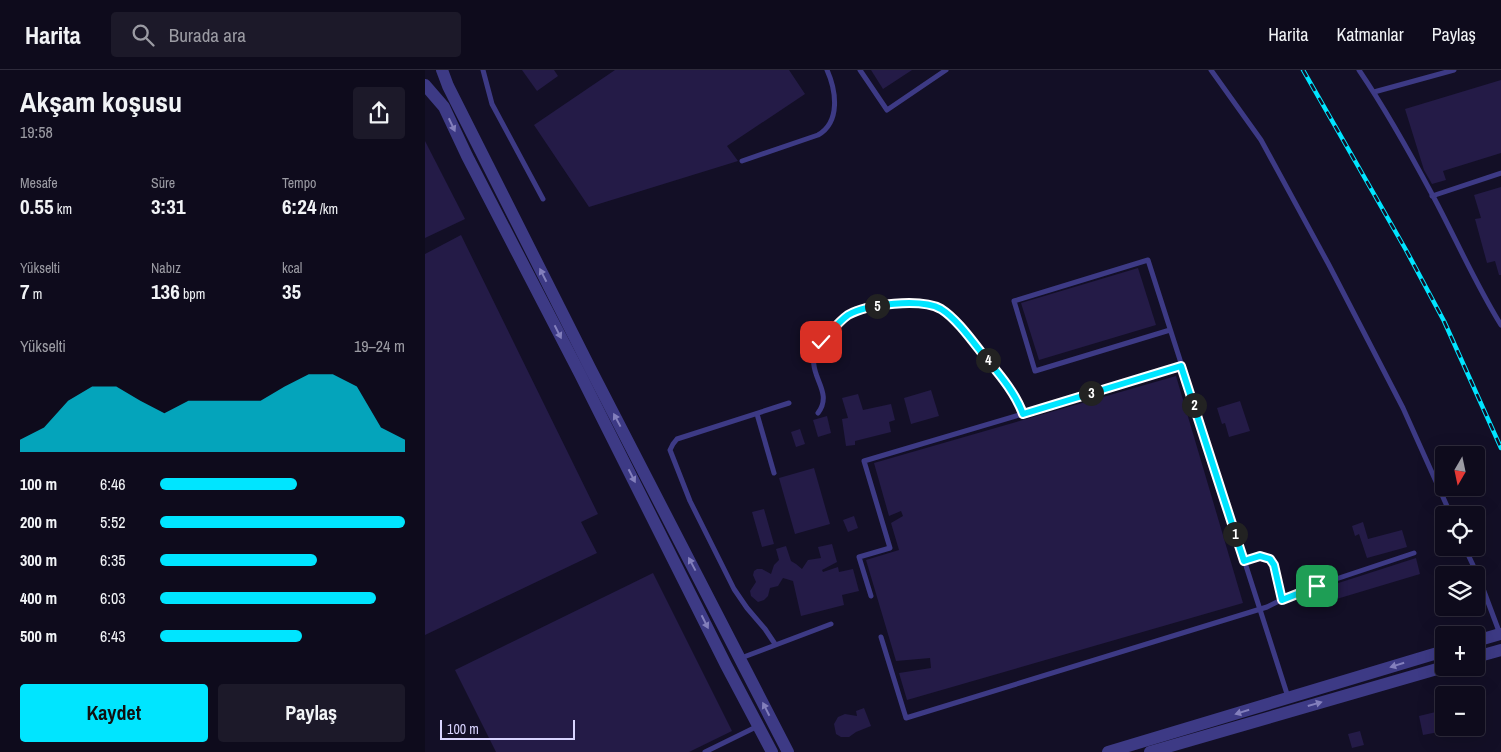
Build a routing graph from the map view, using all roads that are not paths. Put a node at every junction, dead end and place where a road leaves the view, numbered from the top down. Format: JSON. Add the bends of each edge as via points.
{"nodes":[{"id":1,"x":442,"y":70,"type":"edge"},
{"id":2,"x":483,"y":70,"type":"edge"},
{"id":3,"x":827,"y":70,"type":"edge"},
{"id":4,"x":859,"y":70,"type":"edge"},
{"id":5,"x":946,"y":70,"type":"edge"},
{"id":6,"x":1211,"y":70,"type":"edge"},
{"id":7,"x":1359,"y":70,"type":"edge"},
{"id":8,"x":1454,"y":70,"type":"edge"},
{"id":9,"x":425,"y":85,"type":"edge"},
{"id":10,"x":1374,"y":92,"type":"junction"},
{"id":11,"x":742,"y":161,"type":"dead end"},
{"id":12,"x":1501,"y":173,"type":"edge"},
{"id":13,"x":1433,"y":196,"type":"junction"},
{"id":14,"x":543,"y":199,"type":"dead end"},
{"id":15,"x":1501,"y":325,"type":"edge"},
{"id":16,"x":1169,"y":330,"type":"junction"},
{"id":17,"x":1181,"y":366,"type":"junction"},
{"id":18,"x":585,"y":371,"type":"junction"},
{"id":19,"x":789,"y":403,"type":"dead end"},
{"id":20,"x":818,"y":413,"type":"dead end"},
{"id":21,"x":757,"y":414,"type":"junction"},
{"id":22,"x":1023,"y":414,"type":"junction"},
{"id":23,"x":774,"y":473,"type":"dead end"},
{"id":24,"x":1447,"y":506,"type":"edge"},
{"id":25,"x":1414,"y":553,"type":"dead end"},
{"id":26,"x":1469,"y":556,"type":"edge"},
{"id":27,"x":1244,"y":561,"type":"junction"},
{"id":28,"x":871,"y":596,"type":"dead end"},
{"id":29,"x":1282,"y":600,"type":"junction"},
{"id":30,"x":1259,"y":609,"type":"junction"},
{"id":31,"x":831,"y":624,"type":"dead end"},
{"id":32,"x":1500,"y":635,"type":"edge"},
{"id":33,"x":881,"y":637,"type":"dead end"},
{"id":34,"x":1485,"y":639,"type":"edge"},
{"id":35,"x":775,"y":644,"type":"junction"},
{"id":36,"x":1501,"y":650,"type":"edge"},
{"id":37,"x":1435,"y":654,"type":"edge"},
{"id":38,"x":1485,"y":654,"type":"edge"},
{"id":39,"x":741,"y":658,"type":"junction"},
{"id":40,"x":726,"y":665,"type":"junction"},
{"id":41,"x":1435,"y":670,"type":"edge"},
{"id":42,"x":1288,"y":698,"type":"junction"},
{"id":43,"x":758,"y":726,"type":"junction"},
{"id":44,"x":1154,"y":748,"type":"edge"},
{"id":45,"x":705,"y":752,"type":"edge"},
{"id":46,"x":772,"y":752,"type":"edge"},
{"id":47,"x":788,"y":752,"type":"edge"},
{"id":48,"x":1108,"y":752,"type":"edge"}],
"edges":[{"from":18,"to":1,"type":"street","one_way":true},
{"from":2,"to":14,"type":"lane","via":[[492,104]]},
{"from":3,"to":11,"type":"lane","via":[[833,86],[834,103],[833,119],[828,127],[818,135]]},
{"from":4,"to":5,"type":"lane","via":[[887,110]]},
{"from":6,"to":24,"type":"lane","via":[[1261,140],[1329,265],[1403,408]]},
{"from":7,"to":10,"type":"lane"},
{"from":8,"to":10,"type":"lane"},
{"from":9,"to":18,"type":"street","one_way":true,"via":[[444,107],[467,156]]},
{"from":10,"to":13,"type":"lane"},
{"from":12,"to":13,"type":"lane"},
{"from":13,"to":15,"type":"lane","via":[[1482,295]]},
{"from":16,"to":16,"type":"lane","via":[[1148,260],[1014,301],[1035,371]]},
{"from":16,"to":17,"type":"lane"},
{"from":17,"to":22,"type":"lane"},
{"from":17,"to":27,"type":"lane"},
{"from":39,"to":18,"type":"street","one_way":true},
{"from":18,"to":40,"type":"street","one_way":true},
{"from":19,"to":21,"type":"lane"},
{"from":20,"to":22,"type":"lane","via":[[823,405],[823,395],[813,364],[821,342],[842,320],[859,310],[914,302],[936,307],[954,320],[989,361],[1017,400]]},
{"from":21,"to":23,"type":"lane"},
{"from":21,"to":35,"type":"lane","via":[[677,439],[670,450],[690,501],[734,589]]},
{"from":22,"to":28,"type":"lane","via":[[864,461],[890,548],[859,557]]},
{"from":25,"to":29,"type":"lane"},
{"from":26,"to":32,"type":"lane"},
{"from":27,"to":29,"type":"lane","via":[[1260,556],[1270,559]]},
{"from":27,"to":30,"type":"lane"},
{"from":29,"to":30,"type":"lane"},
{"from":30,"to":33,"type":"lane","via":[[906,718]]},
{"from":30,"to":42,"type":"lane"},
{"from":31,"to":35,"type":"lane"},
{"from":32,"to":34,"type":"street"},
{"from":35,"to":39,"type":"lane"},
{"from":36,"to":38,"type":"street"},
{"from":37,"to":42,"type":"street","one_way":true},
{"from":39,"to":40,"type":"street"},
{"from":47,"to":39,"type":"street","one_way":true},
{"from":40,"to":43,"type":"street"},
{"from":44,"to":41,"type":"street","one_way":true},
{"from":42,"to":44,"type":"street","one_way":true},
{"from":43,"to":45,"type":"lane"},
{"from":43,"to":46,"type":"street"},
{"from":44,"to":48,"type":"street"}]}
